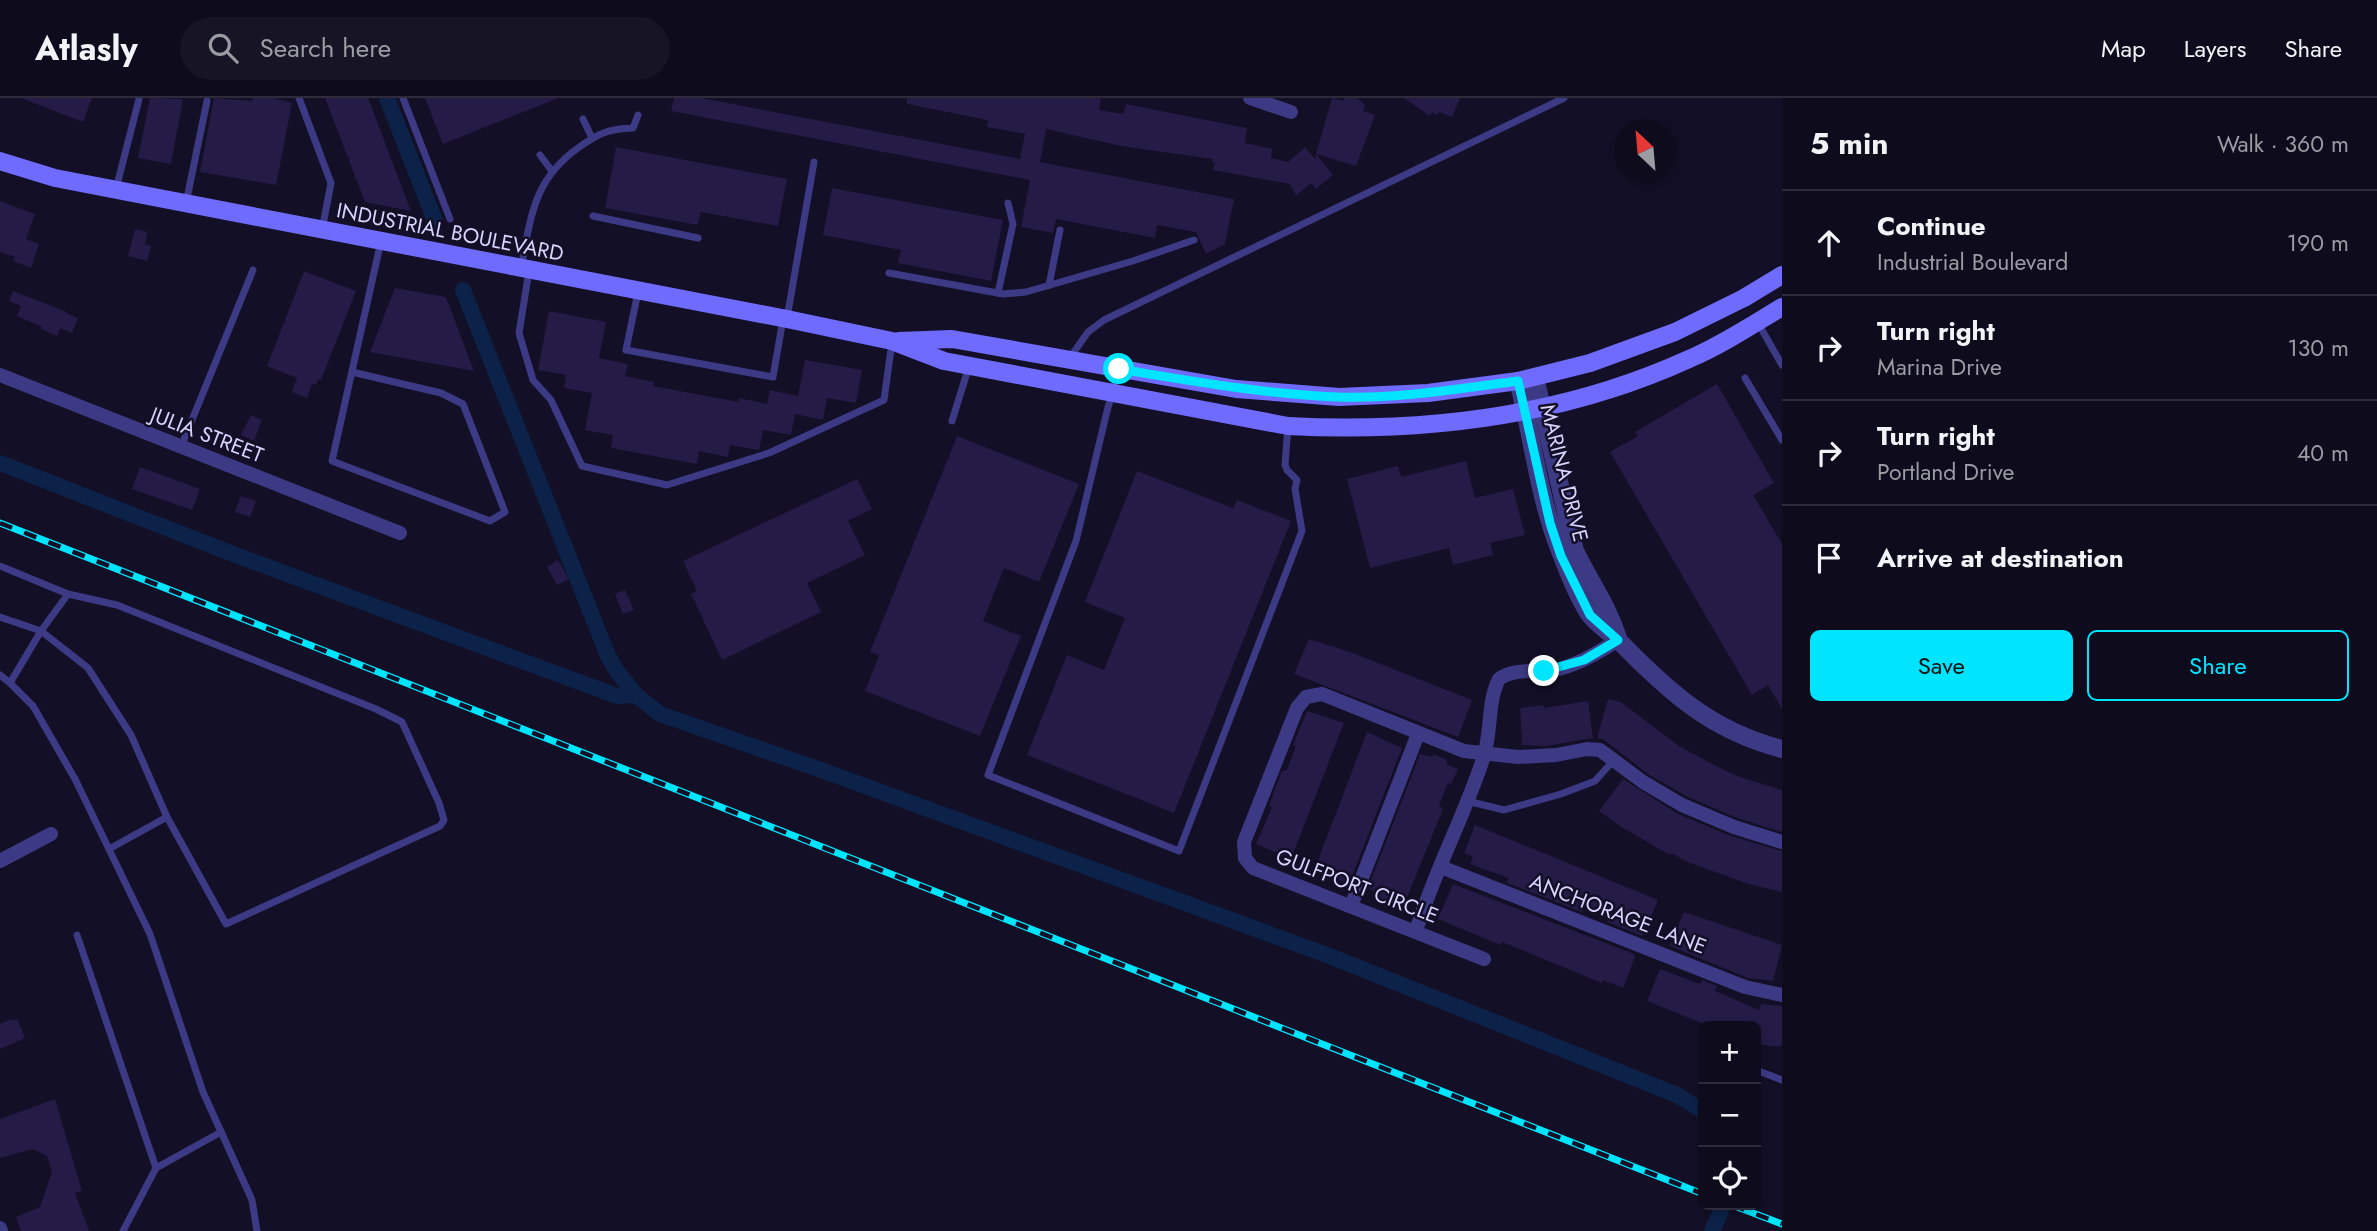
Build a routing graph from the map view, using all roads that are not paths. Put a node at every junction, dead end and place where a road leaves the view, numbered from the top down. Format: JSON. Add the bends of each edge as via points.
{"nodes":[{"id":1,"x":299,"y":98,"type":"edge"},
{"id":2,"x":402,"y":98,"type":"edge"},
{"id":3,"x":1250,"y":98,"type":"edge"},
{"id":4,"x":1564,"y":98,"type":"edge"},
{"id":5,"x":139,"y":99,"type":"edge"},
{"id":6,"x":207,"y":101,"type":"dead end"},
{"id":7,"x":1291,"y":112,"type":"dead end"},
{"id":8,"x":638,"y":115,"type":"dead end"},
{"id":9,"x":583,"y":118,"type":"dead end"},
{"id":10,"x":592,"y":138,"type":"junction"},
{"id":11,"x":540,"y":155,"type":"dead end"},
{"id":12,"x":0,"y":161,"type":"edge"},
{"id":13,"x":814,"y":162,"type":"dead end"},
{"id":14,"x":552,"y":171,"type":"junction"},
{"id":15,"x":115,"y":190,"type":"junction"},
{"id":16,"x":1008,"y":203,"type":"dead end"},
{"id":17,"x":186,"y":204,"type":"junction"},
{"id":18,"x":593,"y":215,"type":"dead end"},
{"id":19,"x":450,"y":219,"type":"dead end"},
{"id":20,"x":321,"y":230,"type":"junction"},
{"id":21,"x":1060,"y":230,"type":"dead end"},
{"id":22,"x":698,"y":237,"type":"dead end"},
{"id":23,"x":381,"y":240,"type":"junction"},
{"id":24,"x":1194,"y":240,"type":"dead end"},
{"id":25,"x":253,"y":270,"type":"dead end"},
{"id":26,"x":525,"y":270,"type":"junction"},
{"id":27,"x":889,"y":274,"type":"dead end"},
{"id":28,"x":1782,"y":275,"type":"edge"},
{"id":29,"x":1049,"y":285,"type":"junction"},
{"id":30,"x":638,"y":291,"type":"junction"},
{"id":31,"x":998,"y":293,"type":"junction"},
{"id":32,"x":1782,"y":307,"type":"edge"},
{"id":33,"x":785,"y":318,"type":"junction"},
{"id":34,"x":1757,"y":322,"type":"junction"},
{"id":35,"x":892,"y":341,"type":"junction"},
{"id":36,"x":1068,"y":360,"type":"junction"},
{"id":37,"x":1782,"y":365,"type":"edge"},
{"id":38,"x":969,"y":366,"type":"junction"},
{"id":39,"x":1119,"y":369,"type":"junction"},
{"id":40,"x":352,"y":372,"type":"junction"},
{"id":41,"x":0,"y":375,"type":"edge"},
{"id":42,"x":1745,"y":377,"type":"dead end"},
{"id":43,"x":1526,"y":379,"type":"junction"},
{"id":44,"x":1112,"y":393,"type":"junction"},
{"id":45,"x":1534,"y":408,"type":"junction"},
{"id":46,"x":952,"y":421,"type":"dead end"},
{"id":47,"x":1288,"y":426,"type":"junction"},
{"id":48,"x":1782,"y":440,"type":"edge"},
{"id":49,"x":181,"y":448,"type":"junction"},
{"id":50,"x":400,"y":533,"type":"dead end"},
{"id":51,"x":0,"y":566,"type":"edge"},
{"id":52,"x":68,"y":594,"type":"junction"},
{"id":53,"x":0,"y":617,"type":"edge"},
{"id":54,"x":41,"y":631,"type":"junction"},
{"id":55,"x":1618,"y":640,"type":"junction"},
{"id":56,"x":0,"y":675,"type":"edge"},
{"id":57,"x":10,"y":682,"type":"junction"},
{"id":58,"x":1418,"y":734,"type":"junction"},
{"id":59,"x":1782,"y":750,"type":"edge"},
{"id":60,"x":1485,"y":754,"type":"junction"},
{"id":61,"x":1614,"y":760,"type":"junction"},
{"id":62,"x":1467,"y":800,"type":"junction"},
{"id":63,"x":167,"y":817,"type":"junction"},
{"id":64,"x":51,"y":834,"type":"dead end"},
{"id":65,"x":1782,"y":842,"type":"edge"},
{"id":66,"x":109,"y":849,"type":"junction"},
{"id":67,"x":0,"y":860,"type":"edge"},
{"id":68,"x":1441,"y":867,"type":"junction"},
{"id":69,"x":1351,"y":906,"type":"junction"},
{"id":70,"x":1416,"y":931,"type":"junction"},
{"id":71,"x":77,"y":935,"type":"dead end"},
{"id":72,"x":1484,"y":959,"type":"dead end"},
{"id":73,"x":1782,"y":995,"type":"edge"},
{"id":74,"x":1761,"y":1072,"type":"edge"},
{"id":75,"x":1782,"y":1080,"type":"edge"},
{"id":76,"x":221,"y":1132,"type":"junction"},
{"id":77,"x":156,"y":1168,"type":"junction"},
{"id":78,"x":123,"y":1231,"type":"edge"},
{"id":79,"x":257,"y":1231,"type":"edge"}],
"edges":[{"from":1,"to":20,"type":"lane","via":[[331,183]]},
{"from":2,"to":19,"type":"lane"},
{"from":3,"to":7,"type":"street"},
{"from":4,"to":36,"type":"lane","via":[[1104,320],[1088,332]]},
{"from":5,"to":15,"type":"lane"},
{"from":6,"to":17,"type":"lane"},
{"from":8,"to":10,"type":"lane","via":[[633,128],[610,129]]},
{"from":9,"to":10,"type":"lane"},
{"from":10,"to":14,"type":"lane"},
{"from":11,"to":14,"type":"lane"},
{"from":12,"to":15,"type":"main road","name":"INDUSTRIAL BOULEVARD","via":[[37,174]]},
{"from":13,"to":33,"type":"lane"},
{"from":14,"to":26,"type":"lane","via":[[533,206]]},
{"from":15,"to":17,"type":"main road","name":"INDUSTRIAL BOULEVARD"},
{"from":16,"to":31,"type":"lane","via":[[1013,224]]},
{"from":17,"to":20,"type":"main road","name":"INDUSTRIAL BOULEVARD"},
{"from":18,"to":22,"type":"lane"},
{"from":20,"to":23,"type":"main road","name":"INDUSTRIAL BOULEVARD"},
{"from":21,"to":29,"type":"lane"},
{"from":23,"to":26,"type":"main road","name":"INDUSTRIAL BOULEVARD"},
{"from":23,"to":40,"type":"lane"},
{"from":24,"to":29,"type":"lane"},
{"from":25,"to":49,"type":"lane"},
{"from":26,"to":30,"type":"main road","name":"INDUSTRIAL BOULEVARD"},
{"from":26,"to":35,"type":"lane","via":[[519,333],[533,380],[551,400],[582,466],[667,485],[769,453],[884,400]]},
{"from":27,"to":31,"type":"lane"},
{"from":28,"to":43,"type":"main road","name":"INDUSTRIAL BOULEVARD","via":[[1643,345]]},
{"from":29,"to":31,"type":"lane"},
{"from":30,"to":33,"type":"main road","name":"INDUSTRIAL BOULEVARD"},
{"from":30,"to":33,"type":"lane","via":[[626,350],[653,355],[773,377]]},
{"from":32,"to":34,"type":"main road","name":"INDUSTRIAL BOULEVARD"},
{"from":33,"to":35,"type":"main road","name":"INDUSTRIAL BOULEVARD"},
{"from":34,"to":37,"type":"lane"},
{"from":34,"to":45,"type":"main road","name":"INDUSTRIAL BOULEVARD","via":[[1652,374]]},
{"from":35,"to":36,"type":"main road","name":"INDUSTRIAL BOULEVARD","via":[[952,339]]},
{"from":35,"to":38,"type":"main road","name":"INDUSTRIAL BOULEVARD"},
{"from":36,"to":39,"type":"main road","name":"INDUSTRIAL BOULEVARD"},
{"from":38,"to":44,"type":"main road","name":"INDUSTRIAL BOULEVARD"},
{"from":38,"to":46,"type":"lane"},
{"from":39,"to":43,"type":"main road","name":"INDUSTRIAL BOULEVARD","via":[[1236,389],[1339,397],[1428,393]]},
{"from":39,"to":44,"type":"lane"},
{"from":40,"to":40,"type":"lane","via":[[332,461],[490,521],[505,512],[463,404],[441,393]]},
{"from":41,"to":49,"type":"street","name":"JULIA STREET"},
{"from":42,"to":48,"type":"lane"},
{"from":43,"to":45,"type":"street","name":"MARINA DRIVE"},
{"from":44,"to":47,"type":"main road","name":"INDUSTRIAL BOULEVARD"},
{"from":44,"to":47,"type":"lane","via":[[1076,541],[988,775],[1179,851],[1302,531],[1297,480],[1285,465]]},
{"from":45,"to":47,"type":"main road","name":"INDUSTRIAL BOULEVARD","via":[[1412,427]]},
{"from":45,"to":55,"type":"street","name":"MARINA DRIVE","via":[[1575,551],[1605,602]]},
{"from":49,"to":50,"type":"street","name":"JULIA STREET"},
{"from":51,"to":52,"type":"lane"},
{"from":52,"to":54,"type":"lane"},
{"from":52,"to":63,"type":"lane","via":[[130,610],[402,722],[444,820],[440,826],[226,924]]},
{"from":53,"to":54,"type":"lane"},
{"from":54,"to":57,"type":"lane"},
{"from":54,"to":63,"type":"lane","via":[[88,668],[131,735]]},
{"from":55,"to":59,"type":"street","name":"MARINA DRIVE","via":[[1691,708]]},
{"from":55,"to":60,"type":"street","via":[[1558,669],[1502,676],[1497,682]]},
{"from":56,"to":57,"type":"lane"},
{"from":57,"to":66,"type":"lane","via":[[33,706]]},
{"from":58,"to":60,"type":"street","name":"GULFPORT CIRCLE"},
{"from":58,"to":69,"type":"street"},
{"from":58,"to":69,"type":"street","name":"GULFPORT CIRCLE","via":[[1322,694],[1307,697],[1297,708],[1244,842],[1245,858],[1253,868]]},
{"from":60,"to":61,"type":"street","name":"GULFPORT CIRCLE","via":[[1518,757],[1600,750]]},
{"from":60,"to":62,"type":"street"},
{"from":61,"to":62,"type":"lane","via":[[1595,781],[1504,810]]},
{"from":61,"to":65,"type":"street","via":[[1682,805]]},
{"from":62,"to":68,"type":"street"},
{"from":63,"to":66,"type":"lane"},
{"from":64,"to":67,"type":"street"},
{"from":66,"to":76,"type":"lane","via":[[150,934]]},
{"from":68,"to":70,"type":"street"},
{"from":68,"to":73,"type":"street","name":"ANCHORAGE LANE","via":[[1745,986]]},
{"from":69,"to":70,"type":"street","name":"GULFPORT CIRCLE"},
{"from":70,"to":72,"type":"street","name":"GULFPORT CIRCLE"},
{"from":71,"to":77,"type":"lane"},
{"from":74,"to":75,"type":"lane"},
{"from":76,"to":77,"type":"lane"},
{"from":76,"to":79,"type":"lane","via":[[252,1200]]},
{"from":77,"to":78,"type":"lane"}]}
